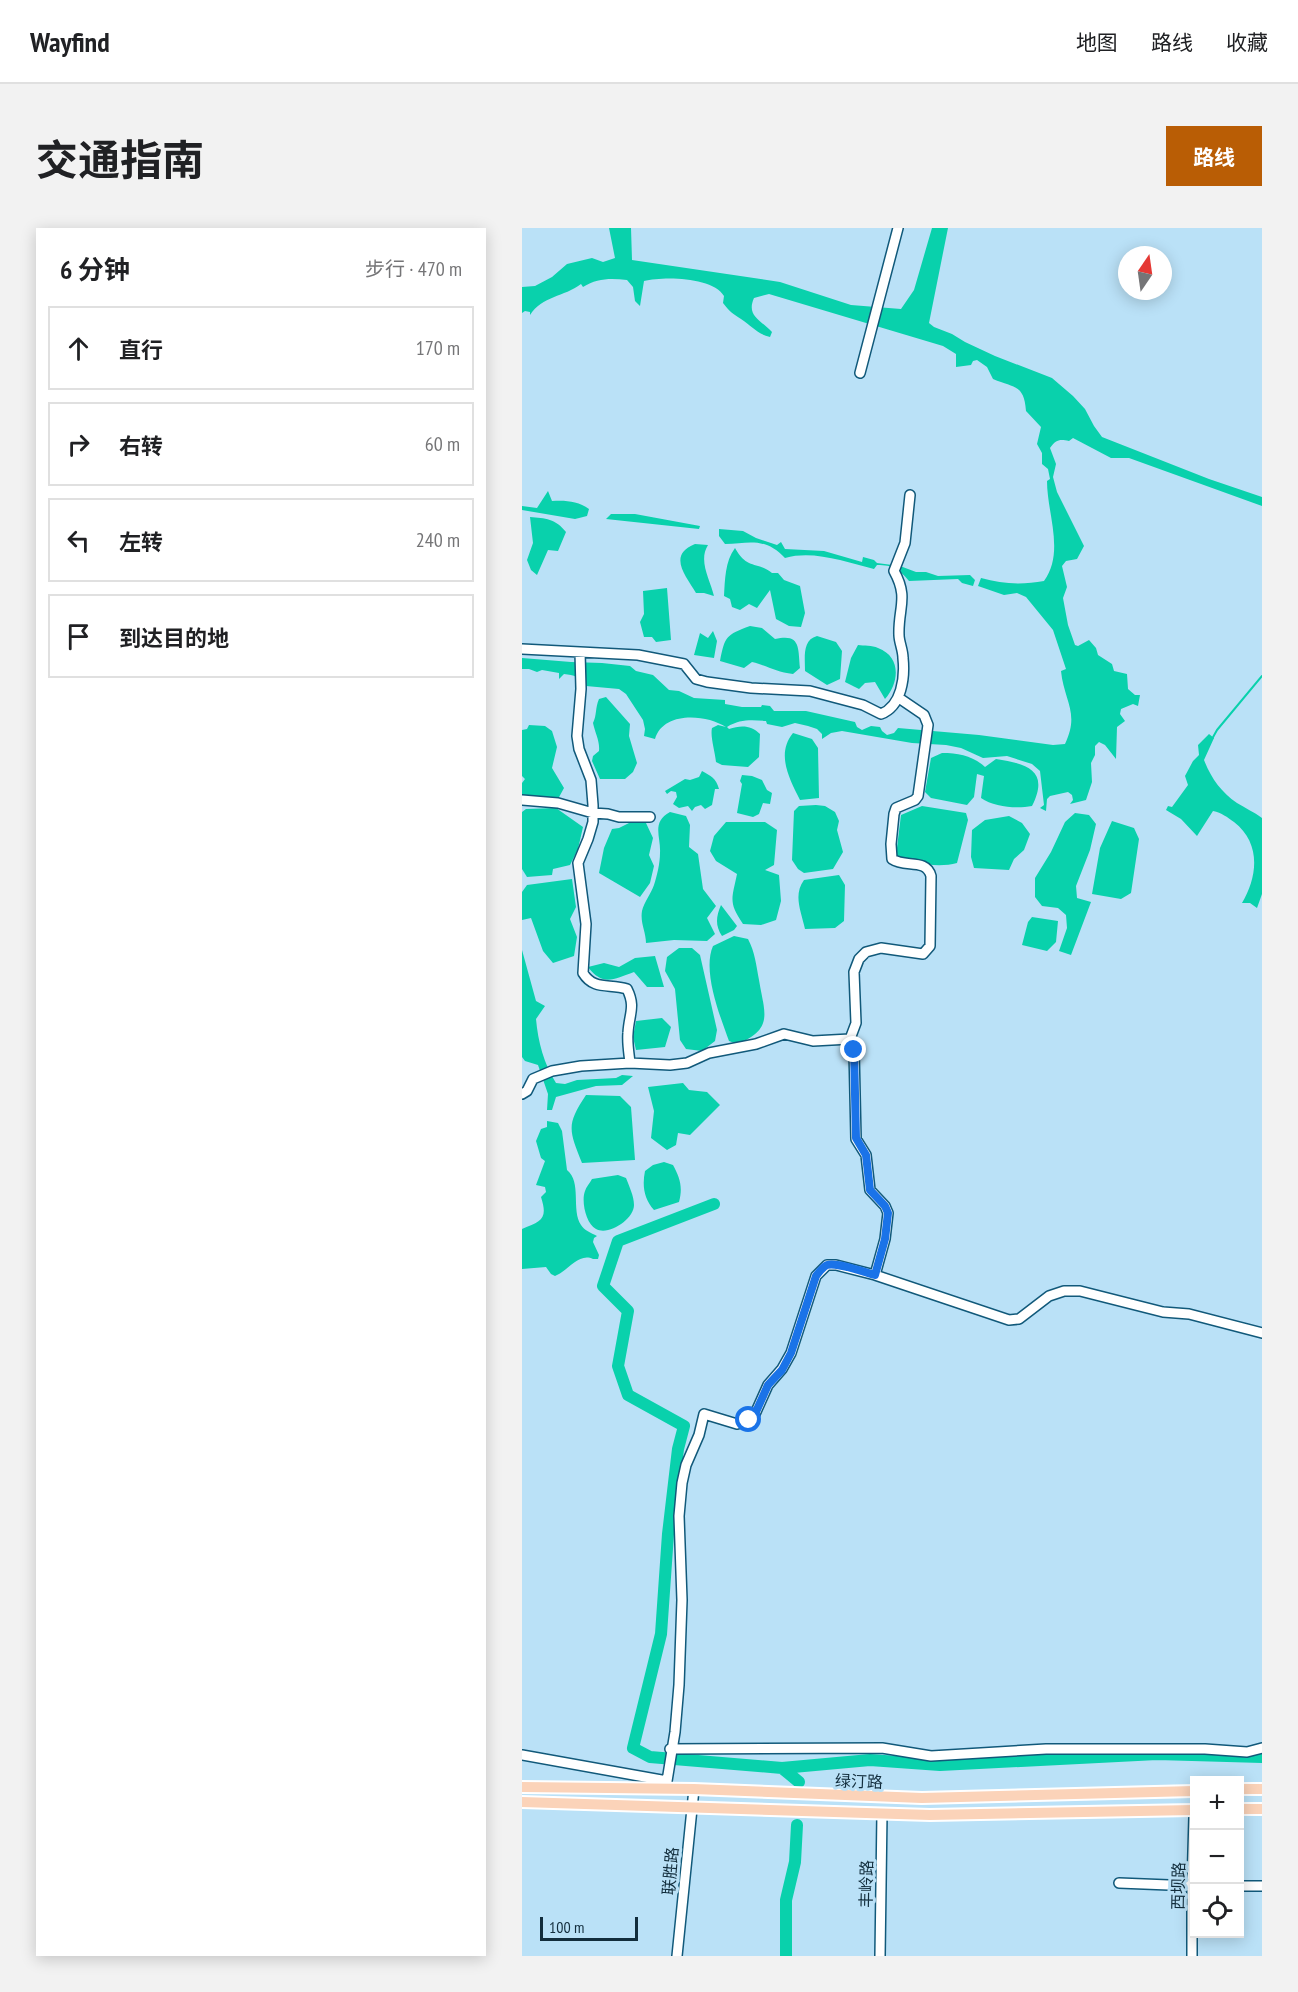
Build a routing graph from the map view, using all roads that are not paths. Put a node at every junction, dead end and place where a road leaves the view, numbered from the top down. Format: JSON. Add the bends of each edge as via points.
{"nodes":[{"id":1,"x":898,"y":228,"type":"edge"},
{"id":2,"x":860,"y":373,"type":"dead end"},
{"id":3,"x":910,"y":495,"type":"dead end"},
{"id":4,"x":522,"y":649,"type":"edge"},
{"id":5,"x":580,"y":652,"type":"junction"},
{"id":6,"x":899,"y":698,"type":"junction"},
{"id":7,"x":522,"y":800,"type":"edge"},
{"id":8,"x":593,"y":813,"type":"junction"},
{"id":9,"x":650,"y":817,"type":"dead end"},
{"id":10,"x":850,"y":1039,"type":"junction"},
{"id":11,"x":630,"y":1063,"type":"junction"},
{"id":12,"x":522,"y":1094,"type":"edge"},
{"id":13,"x":875,"y":1275,"type":"junction"},
{"id":14,"x":1262,"y":1333,"type":"edge"},
{"id":15,"x":1262,"y":1748,"type":"edge"},
{"id":16,"x":522,"y":1755,"type":"edge"},
{"id":17,"x":670,"y":1756,"type":"junction"},
{"id":18,"x":522,"y":1787,"type":"edge"},
{"id":19,"x":694,"y":1789,"type":"junction"},
{"id":20,"x":1262,"y":1789,"type":"edge"},
{"id":21,"x":1244,"y":1790,"type":"edge"},
{"id":22,"x":1190,"y":1791,"type":"edge"},
{"id":23,"x":522,"y":1802,"type":"edge"},
{"id":24,"x":692,"y":1806,"type":"junction"},
{"id":25,"x":1244,"y":1809,"type":"edge"},
{"id":26,"x":1262,"y":1809,"type":"edge"},
{"id":27,"x":1190,"y":1810,"type":"edge"},
{"id":28,"x":882,"y":1813,"type":"junction"},
{"id":29,"x":1194,"y":1830,"type":"edge"},
{"id":30,"x":1119,"y":1883,"type":"dead end"},
{"id":31,"x":1193,"y":1884,"type":"edge"},
{"id":32,"x":1190,"y":1886,"type":"edge"},
{"id":33,"x":1244,"y":1886,"type":"edge"},
{"id":34,"x":1262,"y":1886,"type":"edge"},
{"id":35,"x":1192,"y":1938,"type":"edge"},
{"id":36,"x":677,"y":1956,"type":"edge"},
{"id":37,"x":880,"y":1956,"type":"edge"},
{"id":38,"x":1192,"y":1956,"type":"edge"}],
"edges":[{"from":1,"to":2,"type":"street"},
{"from":3,"to":6,"type":"street","via":[[904,543],[894,571],[902,585],[903,599],[899,637],[904,660]]},
{"from":4,"to":5,"type":"street"},
{"from":5,"to":6,"type":"street","via":[[638,655],[684,664],[688,672],[706,682],[810,691],[863,705],[880,714]]},
{"from":5,"to":8,"type":"street","via":[[577,736],[591,780]]},
{"from":6,"to":10,"type":"street","via":[[924,716],[929,730],[918,796],[896,808],[890,852],[897,862],[929,868],[930,946],[924,954],[873,949],[859,959],[854,972],[856,1023]]},
{"from":7,"to":8,"type":"street","via":[[558,803]]},
{"from":8,"to":9,"type":"street"},
{"from":8,"to":11,"type":"street","via":[[578,863],[586,924],[584,974],[597,985],[627,989],[633,1011],[627,1035]]},
{"from":10,"to":11,"type":"street","via":[[813,1041],[784,1034],[709,1053],[687,1063]]},
{"from":10,"to":13,"type":"street","via":[[854,1050],[856,1138],[866,1155],[870,1190],[888,1213]]},
{"from":11,"to":12,"type":"street","via":[[552,1071],[533,1079]]},
{"from":13,"to":14,"type":"street","via":[[1009,1320],[1019,1319],[1049,1296],[1080,1291]]},
{"from":13,"to":17,"type":"street","via":[[826,1265],[816,1276],[791,1353],[768,1385],[755,1414],[737,1424],[704,1414],[682,1483],[679,1685]]},
{"from":15,"to":17,"type":"street","via":[[1247,1752],[1046,1749],[931,1756],[882,1748]]},
{"from":16,"to":17,"type":"street","via":[[667,1781]]},
{"from":18,"to":19,"type":"main road","name":"绿汀路"},
{"from":19,"to":22,"type":"main road","name":"绿汀路","via":[[922,1798]]},
{"from":19,"to":24,"type":"street","name":"联胜路"},
{"from":20,"to":21,"type":"main road"},
{"from":23,"to":24,"type":"main road","name":"绿汀路"},
{"from":24,"to":28,"type":"main road","name":"绿汀路"},
{"from":24,"to":36,"type":"street","name":"联胜路"},
{"from":25,"to":26,"type":"main road"},
{"from":27,"to":28,"type":"main road","name":"绿汀路"},
{"from":28,"to":37,"type":"street","name":"丰岭路"},
{"from":29,"to":31,"type":"street","name":"西坝路"},
{"from":30,"to":32,"type":"street"},
{"from":33,"to":34,"type":"street"},
{"from":35,"to":38,"type":"street","name":"西坝路"}]}
